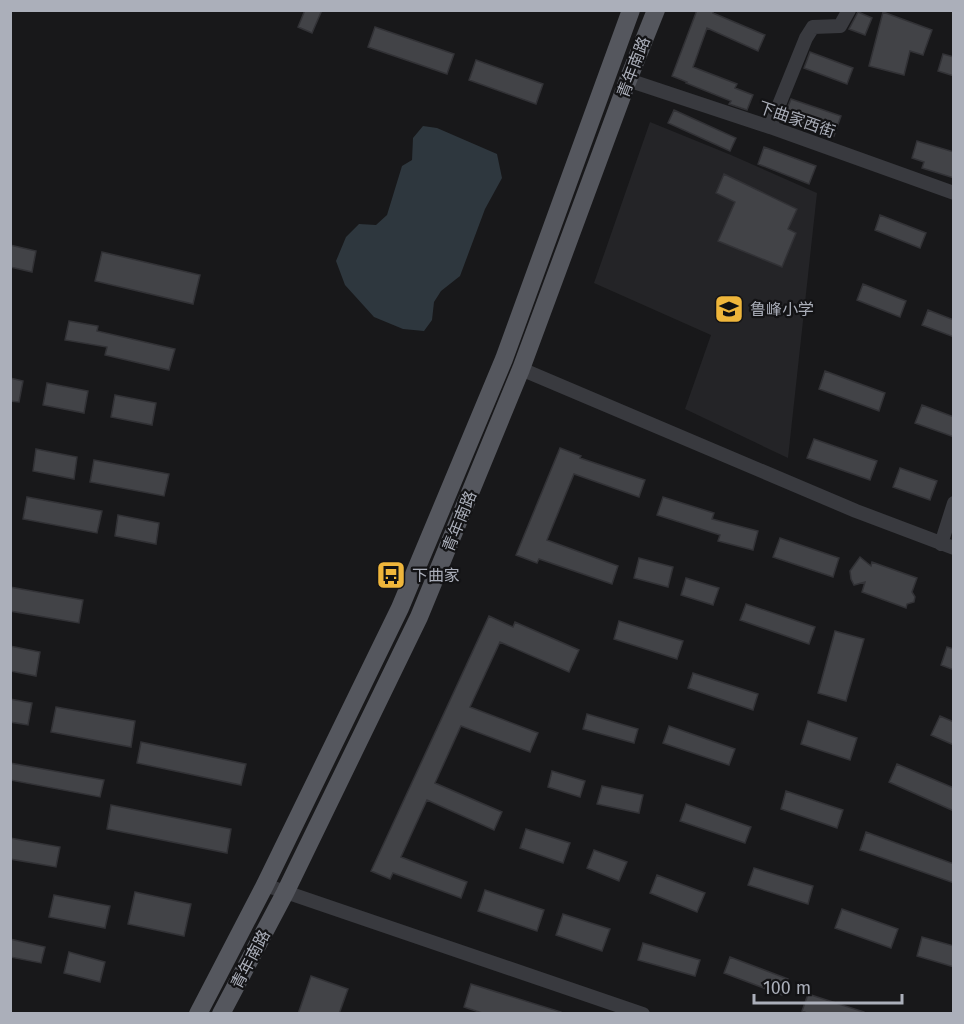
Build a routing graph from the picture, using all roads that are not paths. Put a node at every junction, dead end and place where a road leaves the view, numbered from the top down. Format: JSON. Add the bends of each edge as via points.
{"nodes":[{"id":1,"x":631,"y":10,"type":"edge"},
{"id":2,"x":656,"y":10,"type":"edge"},
{"id":3,"x":849,"y":10,"type":"edge"},
{"id":4,"x":628,"y":80,"type":"junction"},
{"id":5,"x":770,"y":127,"type":"junction"},
{"id":6,"x":954,"y":193,"type":"edge"},
{"id":7,"x":521,"y":369,"type":"junction"},
{"id":8,"x":954,"y":503,"type":"edge"},
{"id":9,"x":947,"y":546,"type":"edge"},
{"id":10,"x":265,"y":885,"type":"junction"},
{"id":11,"x":285,"y":893,"type":"junction"},
{"id":12,"x":198,"y":1014,"type":"edge"},
{"id":13,"x":221,"y":1014,"type":"edge"},
{"id":14,"x":643,"y":1014,"type":"edge"}],
"edges":[{"from":1,"to":10,"type":"main road","name":"青年南路","via":[[500,370],[400,608]]},
{"from":2,"to":4,"type":"main road","name":"青年南路"},
{"from":3,"to":5,"type":"street","via":[[840,26],[813,27]]},
{"from":4,"to":5,"type":"street","name":"下曲家西街"},
{"from":4,"to":7,"type":"main road","name":"青年南路"},
{"from":5,"to":6,"type":"street","name":"下曲家西街"},
{"from":7,"to":9,"type":"street"},
{"from":7,"to":11,"type":"main road","name":"青年南路","via":[[419,617]]},
{"from":8,"to":9,"type":"street"},
{"from":10,"to":11,"type":"street"},
{"from":10,"to":12,"type":"main road","name":"青年南路"},
{"from":11,"to":13,"type":"main road","name":"青年南路"},
{"from":11,"to":14,"type":"street"}]}
